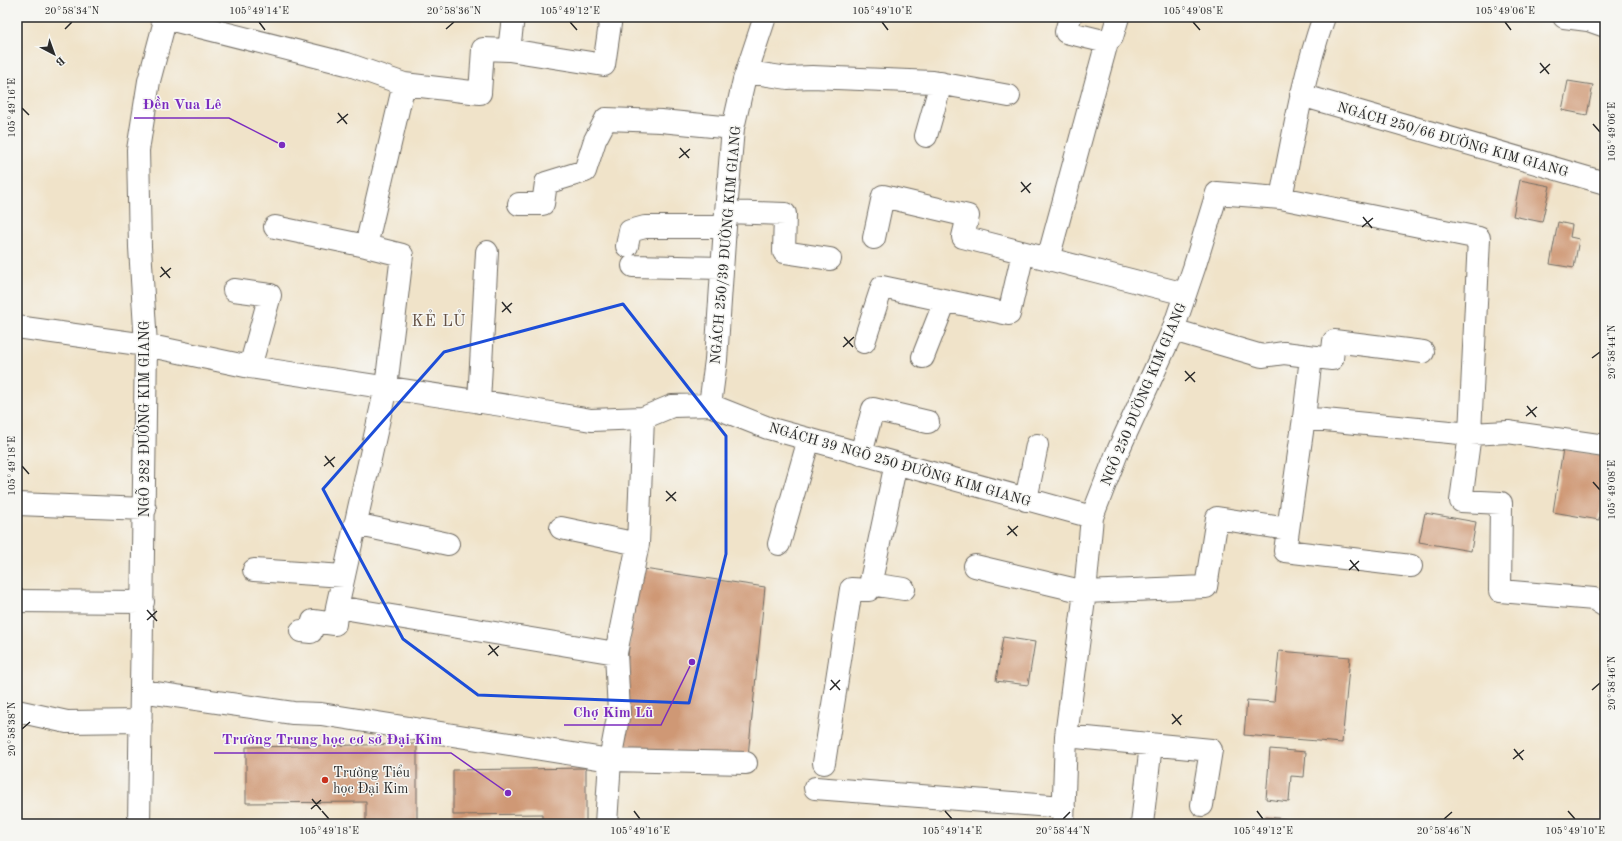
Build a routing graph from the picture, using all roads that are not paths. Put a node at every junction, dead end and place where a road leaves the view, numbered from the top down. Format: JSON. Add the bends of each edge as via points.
{"nodes":[{"id":1,"x":165,"y":17,"type":"edge"},
{"id":2,"x":513,"y":17,"type":"edge"},
{"id":3,"x":610,"y":17,"type":"edge"},
{"id":4,"x":765,"y":17,"type":"edge"},
{"id":5,"x":1070,"y":17,"type":"edge"},
{"id":6,"x":1118,"y":17,"type":"edge"},
{"id":7,"x":1324,"y":17,"type":"edge"},
{"id":8,"x":1564,"y":17,"type":"edge"},
{"id":9,"x":1605,"y":26,"type":"edge"},
{"id":10,"x":1107,"y":42,"type":"junction"},
{"id":11,"x":509,"y":50,"type":"junction"},
{"id":12,"x":747,"y":72,"type":"junction"},
{"id":13,"x":941,"y":83,"type":"junction"},
{"id":14,"x":404,"y":84,"type":"junction"},
{"id":15,"x":1301,"y":95,"type":"junction"},
{"id":16,"x":1010,"y":96,"type":"dead end"},
{"id":17,"x":733,"y":128,"type":"junction"},
{"id":18,"x":926,"y":136,"type":"dead end"},
{"id":19,"x":1605,"y":183,"type":"edge"},
{"id":20,"x":1282,"y":198,"type":"junction"},
{"id":21,"x":519,"y":204,"type":"dead end"},
{"id":22,"x":725,"y":220,"type":"junction"},
{"id":23,"x":276,"y":227,"type":"dead end"},
{"id":24,"x":874,"y":238,"type":"dead end"},
{"id":25,"x":366,"y":246,"type":"junction"},
{"id":26,"x":487,"y":252,"type":"dead end"},
{"id":27,"x":1023,"y":253,"type":"junction"},
{"id":28,"x":830,"y":259,"type":"dead end"},
{"id":29,"x":1048,"y":259,"type":"junction"},
{"id":30,"x":722,"y":268,"type":"junction"},
{"id":31,"x":234,"y":290,"type":"dead end"},
{"id":32,"x":1185,"y":294,"type":"junction"},
{"id":33,"x":944,"y":301,"type":"junction"},
{"id":34,"x":17,"y":327,"type":"edge"},
{"id":35,"x":1173,"y":330,"type":"junction"},
{"id":36,"x":864,"y":342,"type":"dead end"},
{"id":37,"x":146,"y":345,"type":"junction"},
{"id":38,"x":1423,"y":352,"type":"dead end"},
{"id":39,"x":923,"y":357,"type":"dead end"},
{"id":40,"x":1312,"y":357,"type":"junction"},
{"id":41,"x":250,"y":367,"type":"junction"},
{"id":42,"x":386,"y":388,"type":"junction"},
{"id":43,"x":479,"y":402,"type":"junction"},
{"id":44,"x":710,"y":406,"type":"junction"},
{"id":45,"x":643,"y":418,"type":"junction"},
{"id":46,"x":1304,"y":418,"type":"junction"},
{"id":47,"x":928,"y":422,"type":"dead end"},
{"id":48,"x":1470,"y":434,"type":"junction"},
{"id":49,"x":809,"y":439,"type":"junction"},
{"id":50,"x":1037,"y":445,"type":"dead end"},
{"id":51,"x":1605,"y":446,"type":"edge"},
{"id":52,"x":861,"y":454,"type":"junction"},
{"id":53,"x":896,"y":464,"type":"junction"},
{"id":54,"x":1026,"y":500,"type":"junction"},
{"id":55,"x":17,"y":504,"type":"edge"},
{"id":56,"x":145,"y":509,"type":"junction"},
{"id":57,"x":1092,"y":517,"type":"junction"},
{"id":58,"x":355,"y":524,"type":"junction"},
{"id":59,"x":558,"y":528,"type":"dead end"},
{"id":60,"x":1288,"y":529,"type":"junction"},
{"id":61,"x":448,"y":544,"type":"dead end"},
{"id":62,"x":638,"y":544,"type":"junction"},
{"id":63,"x":779,"y":544,"type":"dead end"},
{"id":64,"x":975,"y":566,"type":"dead end"},
{"id":65,"x":1410,"y":566,"type":"dead end"},
{"id":66,"x":254,"y":570,"type":"dead end"},
{"id":67,"x":344,"y":576,"type":"junction"},
{"id":68,"x":870,"y":584,"type":"junction"},
{"id":69,"x":904,"y":589,"type":"dead end"},
{"id":70,"x":1086,"y":592,"type":"junction"},
{"id":71,"x":17,"y":601,"type":"edge"},
{"id":72,"x":143,"y":602,"type":"junction"},
{"id":73,"x":1605,"y":606,"type":"edge"},
{"id":74,"x":337,"y":607,"type":"junction"},
{"id":75,"x":301,"y":631,"type":"dead end"},
{"id":76,"x":616,"y":653,"type":"junction"},
{"id":77,"x":141,"y":691,"type":"junction"},
{"id":78,"x":17,"y":711,"type":"edge"},
{"id":79,"x":141,"y":721,"type":"junction"},
{"id":80,"x":1066,"y":736,"type":"junction"},
{"id":81,"x":1151,"y":744,"type":"junction"},
{"id":82,"x":610,"y":760,"type":"junction"},
{"id":83,"x":746,"y":763,"type":"dead end"},
{"id":84,"x":824,"y":763,"type":"dead end"},
{"id":85,"x":815,"y":788,"type":"dead end"},
{"id":86,"x":1202,"y":805,"type":"dead end"},
{"id":87,"x":1063,"y":815,"type":"edge"},
{"id":88,"x":139,"y":824,"type":"edge"},
{"id":89,"x":606,"y":824,"type":"edge"},
{"id":90,"x":1142,"y":824,"type":"edge"}],
"edges":[{"from":1,"to":14,"type":"street","via":[[347,64]]},
{"from":1,"to":37,"type":"street","name":"NGÕ 282 ĐƯỜNG KIM GIANG","via":[[149,81],[138,150]]},
{"from":2,"to":11,"type":"street"},
{"from":3,"to":11,"type":"street","via":[[604,65]]},
{"from":4,"to":12,"type":"street","name":"NGÁCH 250/39 ĐƯỜNG KIM GIANG"},
{"from":5,"to":10,"type":"street","via":[[1066,32]]},
{"from":6,"to":10,"type":"street","via":[[1112,37]]},
{"from":7,"to":15,"type":"street"},
{"from":8,"to":9,"type":"street","via":[[1588,20]]},
{"from":10,"to":29,"type":"street"},
{"from":11,"to":14,"type":"street","via":[[483,49],[480,93]]},
{"from":12,"to":13,"type":"street","via":[[788,78]]},
{"from":12,"to":17,"type":"street","name":"NGÁCH 250/39 ĐƯỜNG KIM GIANG"},
{"from":13,"to":16,"type":"street"},
{"from":13,"to":18,"type":"street"},
{"from":14,"to":25,"type":"street"},
{"from":15,"to":19,"type":"street","name":"NGÁCH 250/66 ĐƯỜNG KIM GIANG"},
{"from":15,"to":20,"type":"street"},
{"from":17,"to":21,"type":"street","via":[[606,119],[594,140],[585,171],[546,183],[543,204]]},
{"from":17,"to":22,"type":"street","name":"NGÁCH 250/39 ĐƯỜNG KIM GIANG"},
{"from":20,"to":32,"type":"street","name":"NGÕ 250 ĐƯỜNG KIM GIANG","via":[[1216,193]]},
{"from":20,"to":48,"type":"street","via":[[1479,238]]},
{"from":22,"to":28,"type":"street","via":[[785,214],[784,252]]},
{"from":22,"to":30,"type":"street","name":"NGÁCH 250/39 ĐƯỜNG KIM GIANG"},
{"from":22,"to":30,"type":"street","via":[[630,231],[630,256]]},
{"from":23,"to":25,"type":"street"},
{"from":24,"to":27,"type":"street","via":[[883,196],[968,216],[963,237]]},
{"from":25,"to":42,"type":"street","via":[[402,255]]},
{"from":26,"to":43,"type":"street"},
{"from":27,"to":29,"type":"street"},
{"from":27,"to":33,"type":"street","via":[[1009,314]]},
{"from":29,"to":32,"type":"street"},
{"from":30,"to":44,"type":"street","name":"NGÁCH 250/39 ĐƯỜNG KIM GIANG"},
{"from":31,"to":41,"type":"street","via":[[270,295]]},
{"from":32,"to":35,"type":"street","name":"NGÕ 250 ĐƯỜNG KIM GIANG"},
{"from":33,"to":36,"type":"street","via":[[882,288]]},
{"from":33,"to":39,"type":"street"},
{"from":34,"to":37,"type":"street"},
{"from":35,"to":40,"type":"street","via":[[1262,356],[1284,353]]},
{"from":35,"to":57,"type":"street","name":"NGÕ 250 ĐƯỜNG KIM GIANG","via":[[1117,453]]},
{"from":37,"to":41,"type":"street"},
{"from":37,"to":56,"type":"street","name":"NGÕ 282 ĐƯỜNG KIM GIANG"},
{"from":38,"to":40,"type":"street","via":[[1334,341],[1332,359]]},
{"from":40,"to":46,"type":"street"},
{"from":41,"to":42,"type":"street"},
{"from":42,"to":43,"type":"street"},
{"from":42,"to":58,"type":"street"},
{"from":43,"to":45,"type":"street","via":[[591,420]]},
{"from":44,"to":45,"type":"street","via":[[672,406]]},
{"from":44,"to":49,"type":"street","name":"NGÁCH 39 NGÕ 250 ĐƯỜNG KIM GIANG","via":[[768,428]]},
{"from":45,"to":62,"type":"street"},
{"from":46,"to":48,"type":"street"},
{"from":46,"to":60,"type":"street"},
{"from":47,"to":52,"type":"street","via":[[873,409]]},
{"from":48,"to":51,"type":"street","via":[[1508,432]]},
{"from":48,"to":73,"type":"street","via":[[1461,501],[1501,503],[1500,591],[1594,599]]},
{"from":49,"to":52,"type":"street","name":"NGÁCH 39 NGÕ 250 ĐƯỜNG KIM GIANG"},
{"from":49,"to":63,"type":"street"},
{"from":50,"to":54,"type":"street"},
{"from":52,"to":53,"type":"street","name":"NGÁCH 39 NGÕ 250 ĐƯỜNG KIM GIANG"},
{"from":53,"to":54,"type":"street","name":"NGÁCH 39 NGÕ 250 ĐƯỜNG KIM GIANG"},
{"from":53,"to":68,"type":"street"},
{"from":54,"to":57,"type":"street","name":"NGÁCH 39 NGÕ 250 ĐƯỜNG KIM GIANG"},
{"from":55,"to":56,"type":"street"},
{"from":56,"to":72,"type":"street","name":"NGÕ 282 ĐƯỜNG KIM GIANG"},
{"from":57,"to":70,"type":"street","name":"NGÕ 250 ĐƯỜNG KIM GIANG"},
{"from":58,"to":61,"type":"street"},
{"from":58,"to":67,"type":"street"},
{"from":59,"to":62,"type":"street"},
{"from":60,"to":65,"type":"street","via":[[1285,551]]},
{"from":60,"to":70,"type":"street","via":[[1217,518],[1206,587]]},
{"from":62,"to":76,"type":"street"},
{"from":64,"to":70,"type":"street"},
{"from":66,"to":67,"type":"street"},
{"from":67,"to":74,"type":"street"},
{"from":68,"to":69,"type":"street"},
{"from":68,"to":84,"type":"street","via":[[869,590],[851,589]]},
{"from":70,"to":80,"type":"street","name":"NGÕ 250 ĐƯỜNG KIM GIANG"},
{"from":71,"to":72,"type":"street"},
{"from":72,"to":77,"type":"street","name":"NGÕ 282 ĐƯỜNG KIM GIANG"},
{"from":74,"to":75,"type":"street","via":[[335,624],[313,621],[311,632]]},
{"from":74,"to":76,"type":"street"},
{"from":76,"to":82,"type":"street","via":[[619,712]]},
{"from":77,"to":79,"type":"street","name":"NGÕ 282 ĐƯỜNG KIM GIANG"},
{"from":77,"to":82,"type":"street","via":[[293,713],[321,714]]},
{"from":78,"to":79,"type":"street","via":[[67,722]]},
{"from":79,"to":88,"type":"street","name":"NGÕ 282 ĐƯỜNG KIM GIANG"},
{"from":80,"to":81,"type":"street"},
{"from":80,"to":87,"type":"street","name":"NGÕ 250 ĐƯỜNG KIM GIANG"},
{"from":81,"to":86,"type":"street","via":[[1211,750]]},
{"from":81,"to":90,"type":"street"},
{"from":82,"to":83,"type":"street"},
{"from":82,"to":89,"type":"street"},
{"from":85,"to":87,"type":"street"}]}
